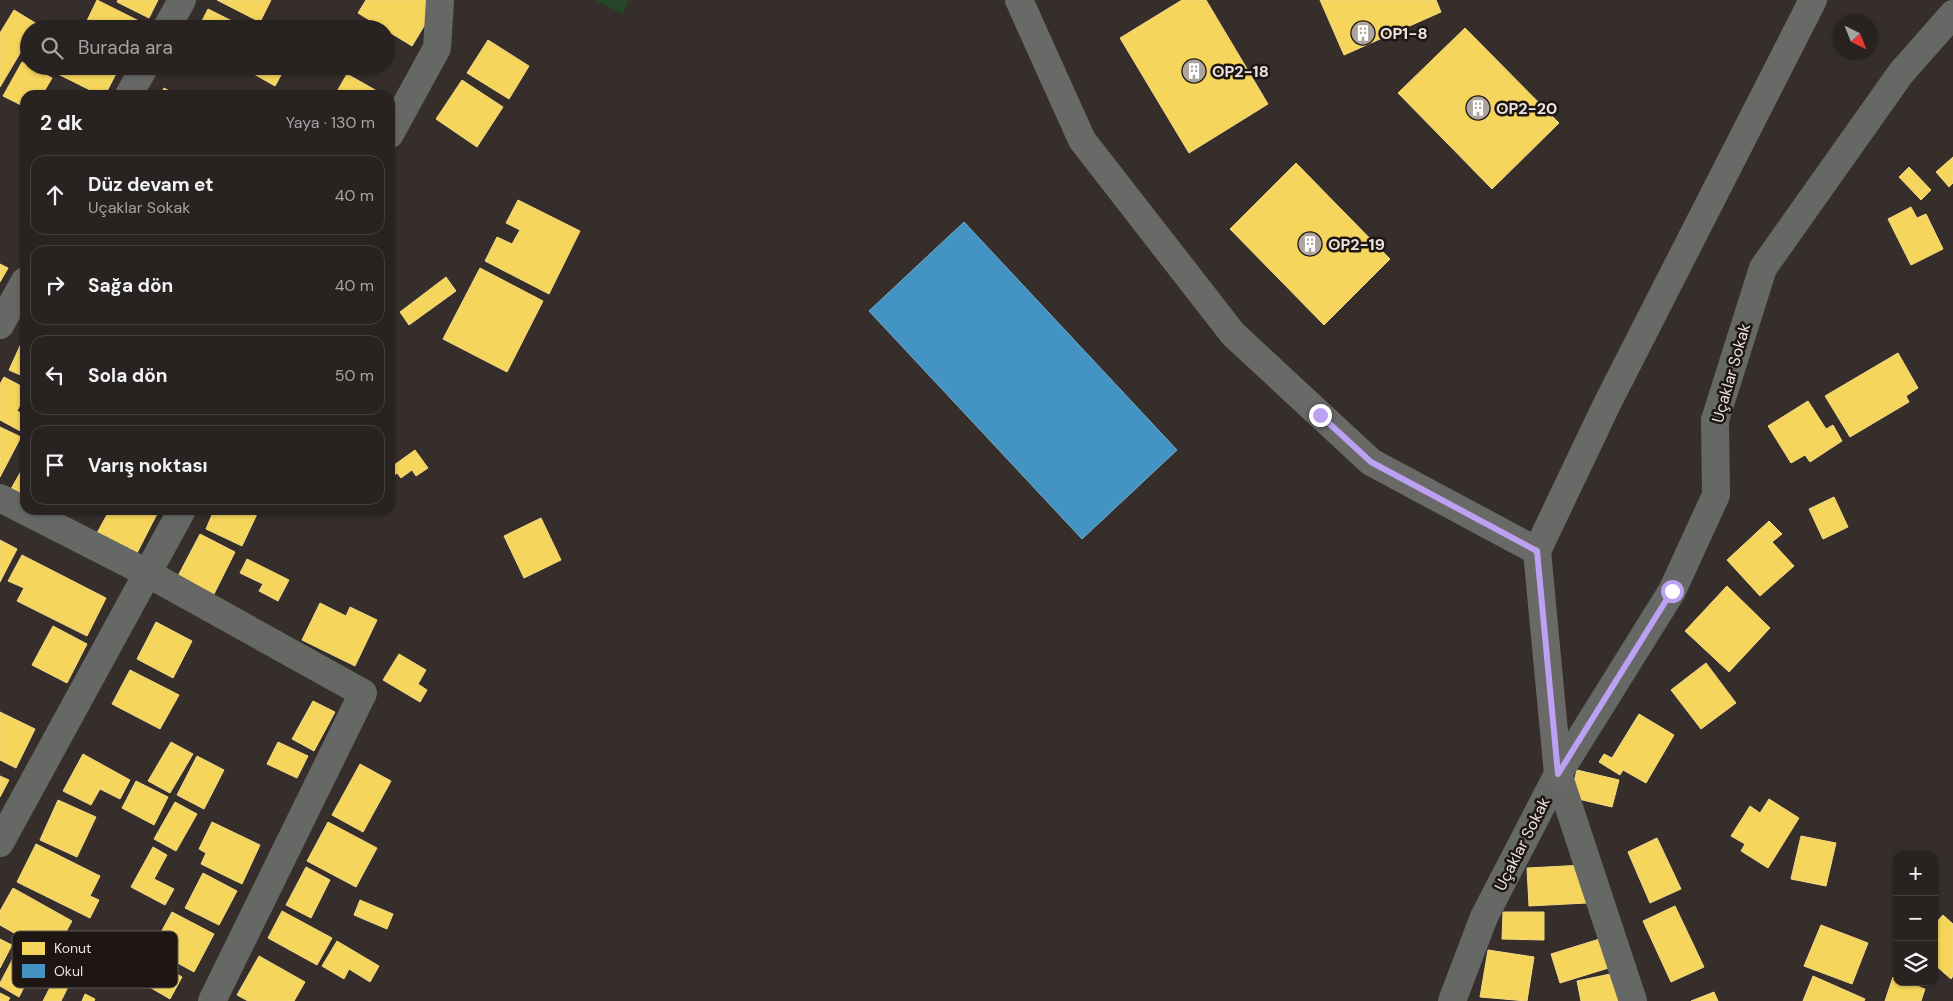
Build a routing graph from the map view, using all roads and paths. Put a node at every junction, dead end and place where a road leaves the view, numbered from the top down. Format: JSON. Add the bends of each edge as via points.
{"nodes":[{"id":1,"x":182,"y":0,"type":"edge"},
{"id":2,"x":440,"y":0,"type":"edge"},
{"id":3,"x":1019,"y":0,"type":"edge"},
{"id":4,"x":1813,"y":0,"type":"edge"},
{"id":5,"x":1953,"y":14,"type":"edge"},
{"id":6,"x":171,"y":20,"type":"edge"},
{"id":7,"x":140,"y":75,"type":"edge"},
{"id":8,"x":132,"y":90,"type":"edge"},
{"id":9,"x":395,"y":125,"type":"edge"},
{"id":10,"x":20,"y":290,"type":"edge"},
{"id":11,"x":0,"y":325,"type":"edge"},
{"id":12,"x":0,"y":498,"type":"edge"},
{"id":13,"x":20,"y":508,"type":"edge"},
{"id":14,"x":34,"y":515,"type":"edge"},
{"id":15,"x":179,"y":515,"type":"edge"},
{"id":16,"x":1537,"y":551,"type":"junction"},
{"id":17,"x":147,"y":572,"type":"junction"},
{"id":18,"x":1558,"y":774,"type":"junction"},
{"id":19,"x":0,"y":843,"type":"edge"},
{"id":20,"x":212,"y":1001,"type":"edge"},
{"id":21,"x":1452,"y":1001,"type":"edge"},
{"id":22,"x":1634,"y":1001,"type":"edge"}],
"edges":[{"from":1,"to":6,"type":"street"},
{"from":2,"to":9,"type":"street","via":[[437,48]]},
{"from":3,"to":16,"type":"street","via":[[1082,140],[1233,334],[1371,462]]},
{"from":4,"to":16,"type":"street","via":[[1607,404]]},
{"from":5,"to":18,"type":"street","name":"Uçaklar Sokak","via":[[1901,73],[1763,268],[1715,420],[1716,495],[1672,591]]},
{"from":7,"to":8,"type":"street"},
{"from":10,"to":11,"type":"street"},
{"from":12,"to":13,"type":"street"},
{"from":14,"to":17,"type":"street"},
{"from":15,"to":17,"type":"street"},
{"from":16,"to":18,"type":"street"},
{"from":17,"to":19,"type":"street"},
{"from":17,"to":20,"type":"street","via":[[363,693]]},
{"from":18,"to":21,"type":"street","name":"Uçaklar Sokak","via":[[1484,918]]},
{"from":18,"to":22,"type":"street"}]}
